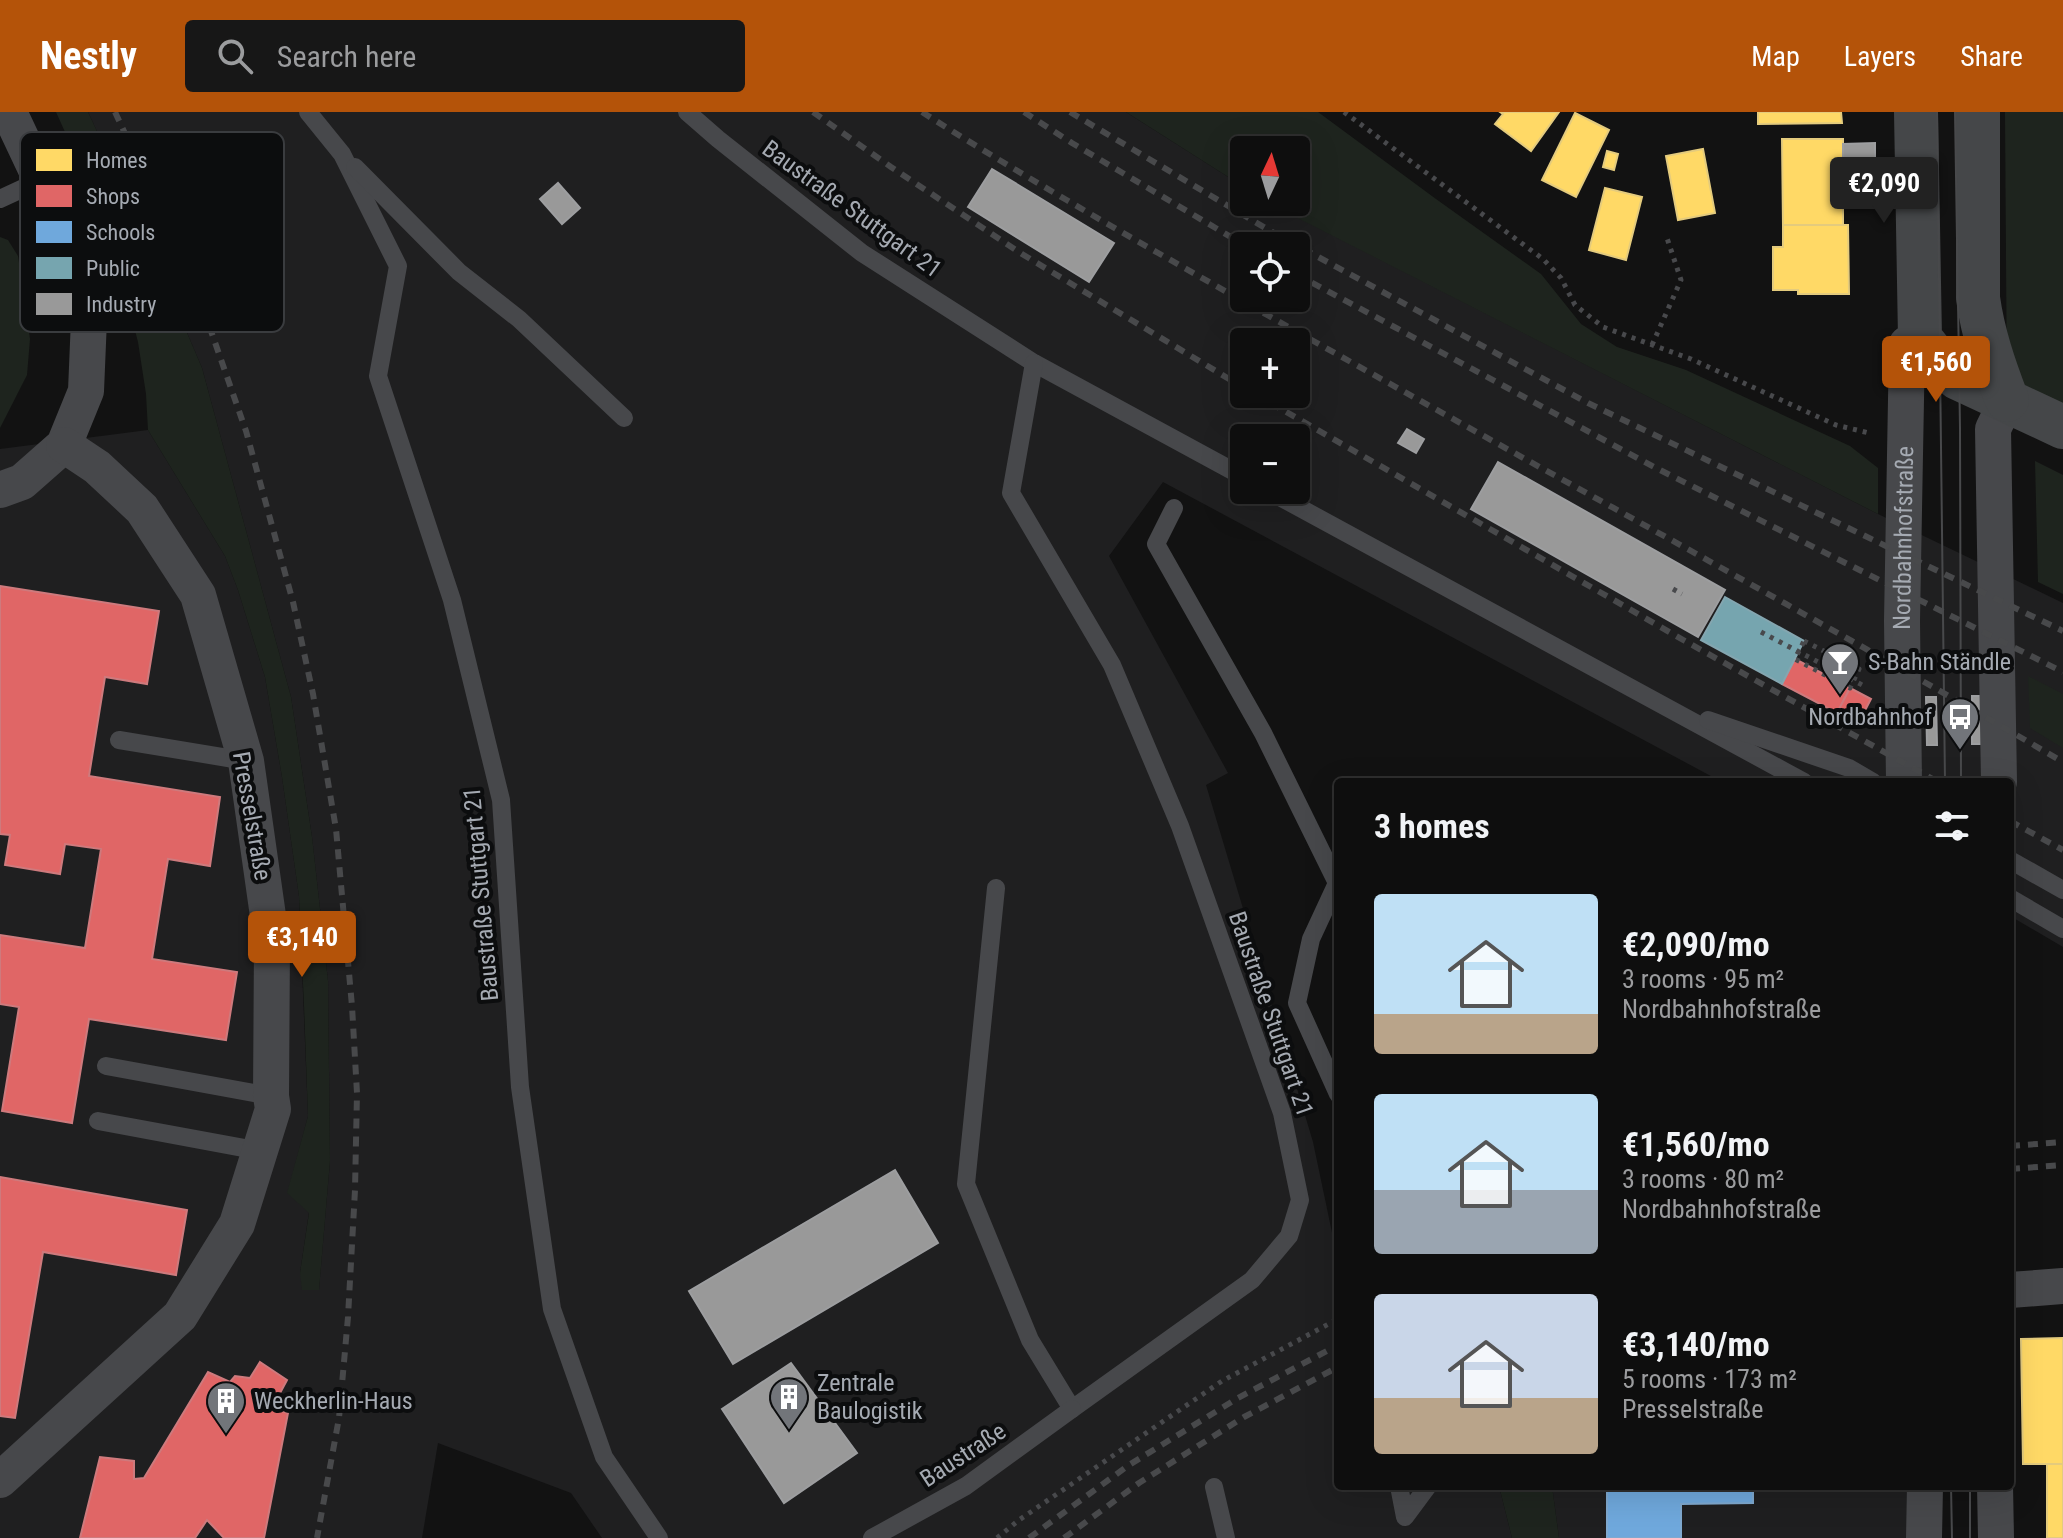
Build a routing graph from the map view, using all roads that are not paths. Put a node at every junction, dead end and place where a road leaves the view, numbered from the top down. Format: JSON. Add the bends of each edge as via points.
{"nodes":[{"id":1,"x":9,"y":112,"type":"edge"},
{"id":2,"x":308,"y":112,"type":"edge"},
{"id":3,"x":687,"y":112,"type":"edge"},
{"id":4,"x":1916,"y":112,"type":"edge"},
{"id":5,"x":1978,"y":112,"type":"edge"},
{"id":6,"x":20,"y":135,"type":"edge"},
{"id":7,"x":342,"y":154,"type":"junction"},
{"id":8,"x":20,"y":190,"type":"edge"},
{"id":9,"x":0,"y":199,"type":"edge"},
{"id":10,"x":88,"y":332,"type":"edge"},
{"id":11,"x":1913,"y":341,"type":"junction"},
{"id":12,"x":1034,"y":363,"type":"junction"},
{"id":13,"x":2007,"y":400,"type":"junction"},
{"id":14,"x":624,"y":418,"type":"dead end"},
{"id":15,"x":2063,"y":427,"type":"edge"},
{"id":16,"x":64,"y":445,"type":"junction"},
{"id":17,"x":1230,"y":469,"type":"edge"},
{"id":18,"x":0,"y":490,"type":"edge"},
{"id":19,"x":1293,"y":504,"type":"edge"},
{"id":20,"x":1174,"y":508,"type":"dead end"},
{"id":21,"x":1660,"y":704,"type":"junction"},
{"id":22,"x":119,"y":740,"type":"dead end"},
{"id":23,"x":246,"y":761,"type":"junction"},
{"id":24,"x":1797,"y":778,"type":"edge"},
{"id":25,"x":1866,"y":778,"type":"edge"},
{"id":26,"x":1904,"y":778,"type":"edge"},
{"id":27,"x":1999,"y":778,"type":"edge"},
{"id":28,"x":2014,"y":862,"type":"edge"},
{"id":29,"x":1334,"y":877,"type":"edge"},
{"id":30,"x":2058,"y":887,"type":"edge"},
{"id":31,"x":996,"y":888,"type":"dead end"},
{"id":32,"x":1334,"y":889,"type":"edge"},
{"id":33,"x":2014,"y":900,"type":"edge"},
{"id":34,"x":2058,"y":926,"type":"edge"},
{"id":35,"x":106,"y":1066,"type":"dead end"},
{"id":36,"x":1334,"y":1085,"type":"edge"},
{"id":37,"x":271,"y":1096,"type":"junction"},
{"id":38,"x":98,"y":1121,"type":"dead end"},
{"id":39,"x":260,"y":1151,"type":"junction"},
{"id":40,"x":2063,"y":1286,"type":"edge"},
{"id":41,"x":2014,"y":1290,"type":"edge"},
{"id":42,"x":1072,"y":1409,"type":"junction"},
{"id":43,"x":0,"y":1480,"type":"edge"},
{"id":44,"x":1214,"y":1487,"type":"dead end"},
{"id":45,"x":1400,"y":1490,"type":"edge"},
{"id":46,"x":1425,"y":1490,"type":"edge"},
{"id":47,"x":1925,"y":1490,"type":"edge"},
{"id":48,"x":1995,"y":1490,"type":"edge"},
{"id":49,"x":878,"y":1537,"type":"edge"},
{"id":50,"x":659,"y":1538,"type":"edge"},
{"id":51,"x":1226,"y":1538,"type":"edge"},
{"id":52,"x":1924,"y":1538,"type":"edge"},
{"id":53,"x":1996,"y":1538,"type":"edge"}],
"edges":[{"from":1,"to":6,"type":"street"},
{"from":2,"to":7,"type":"lane","name":"Baustraße Stuttgart 21"},
{"from":3,"to":12,"type":"lane","name":"Baustraße Stuttgart 21","via":[[862,253]]},
{"from":4,"to":11,"type":"street","name":"Nordbahnhofstraße"},
{"from":5,"to":13,"type":"street","via":[[1978,298],[1982,329]]},
{"from":7,"to":14,"type":"lane","name":"Baustraße Stuttgart 21","via":[[459,272],[519,319]]},
{"from":7,"to":50,"type":"lane","name":"Baustraße Stuttgart 21","via":[[398,266],[378,376],[452,600],[501,800],[520,1087],[552,1309],[604,1457]]},
{"from":8,"to":9,"type":"lane"},
{"from":10,"to":16,"type":"street","via":[[86,391]]},
{"from":11,"to":13,"type":"street","via":[[1958,378]]},
{"from":11,"to":26,"type":"street","name":"Nordbahnhofstraße","via":[[1905,433]]},
{"from":12,"to":17,"type":"lane","name":"Baustraße Stuttgart 21"},
{"from":12,"to":42,"type":"lane","name":"Baustraße Stuttgart 21","via":[[1011,493],[1112,665],[1174,811],[1282,1113],[1300,1200],[1289,1236],[1252,1280]]},
{"from":13,"to":15,"type":"street"},
{"from":13,"to":27,"type":"street","via":[[1993,429]]},
{"from":16,"to":18,"type":"street","via":[[22,482]]},
{"from":16,"to":23,"type":"street","name":"Presselstraße","via":[[142,509],[198,595]]},
{"from":19,"to":21,"type":"lane"},
{"from":20,"to":29,"type":"lane","via":[[1156,544],[1263,733]]},
{"from":21,"to":24,"type":"lane"},
{"from":21,"to":25,"type":"lane"},
{"from":22,"to":23,"type":"lane"},
{"from":23,"to":37,"type":"street","name":"Presselstraße","via":[[272,944]]},
{"from":28,"to":30,"type":"lane"},
{"from":31,"to":42,"type":"lane","via":[[966,1184],[1030,1340]]},
{"from":32,"to":36,"type":"lane","via":[[1311,939],[1297,1003]]},
{"from":33,"to":34,"type":"lane"},
{"from":35,"to":37,"type":"lane"},
{"from":37,"to":39,"type":"street","name":"Presselstraße","via":[[273,1109]]},
{"from":38,"to":39,"type":"lane"},
{"from":39,"to":43,"type":"street","name":"Presselstraße","via":[[237,1224],[180,1316]]},
{"from":40,"to":41,"type":"street"},
{"from":42,"to":49,"type":"lane","name":"Baustraße","via":[[966,1486]]},
{"from":44,"to":51,"type":"lane"},
{"from":45,"to":46,"type":"lane","via":[[1405,1517]]},
{"from":47,"to":52,"type":"street"},
{"from":48,"to":53,"type":"street"}]}
